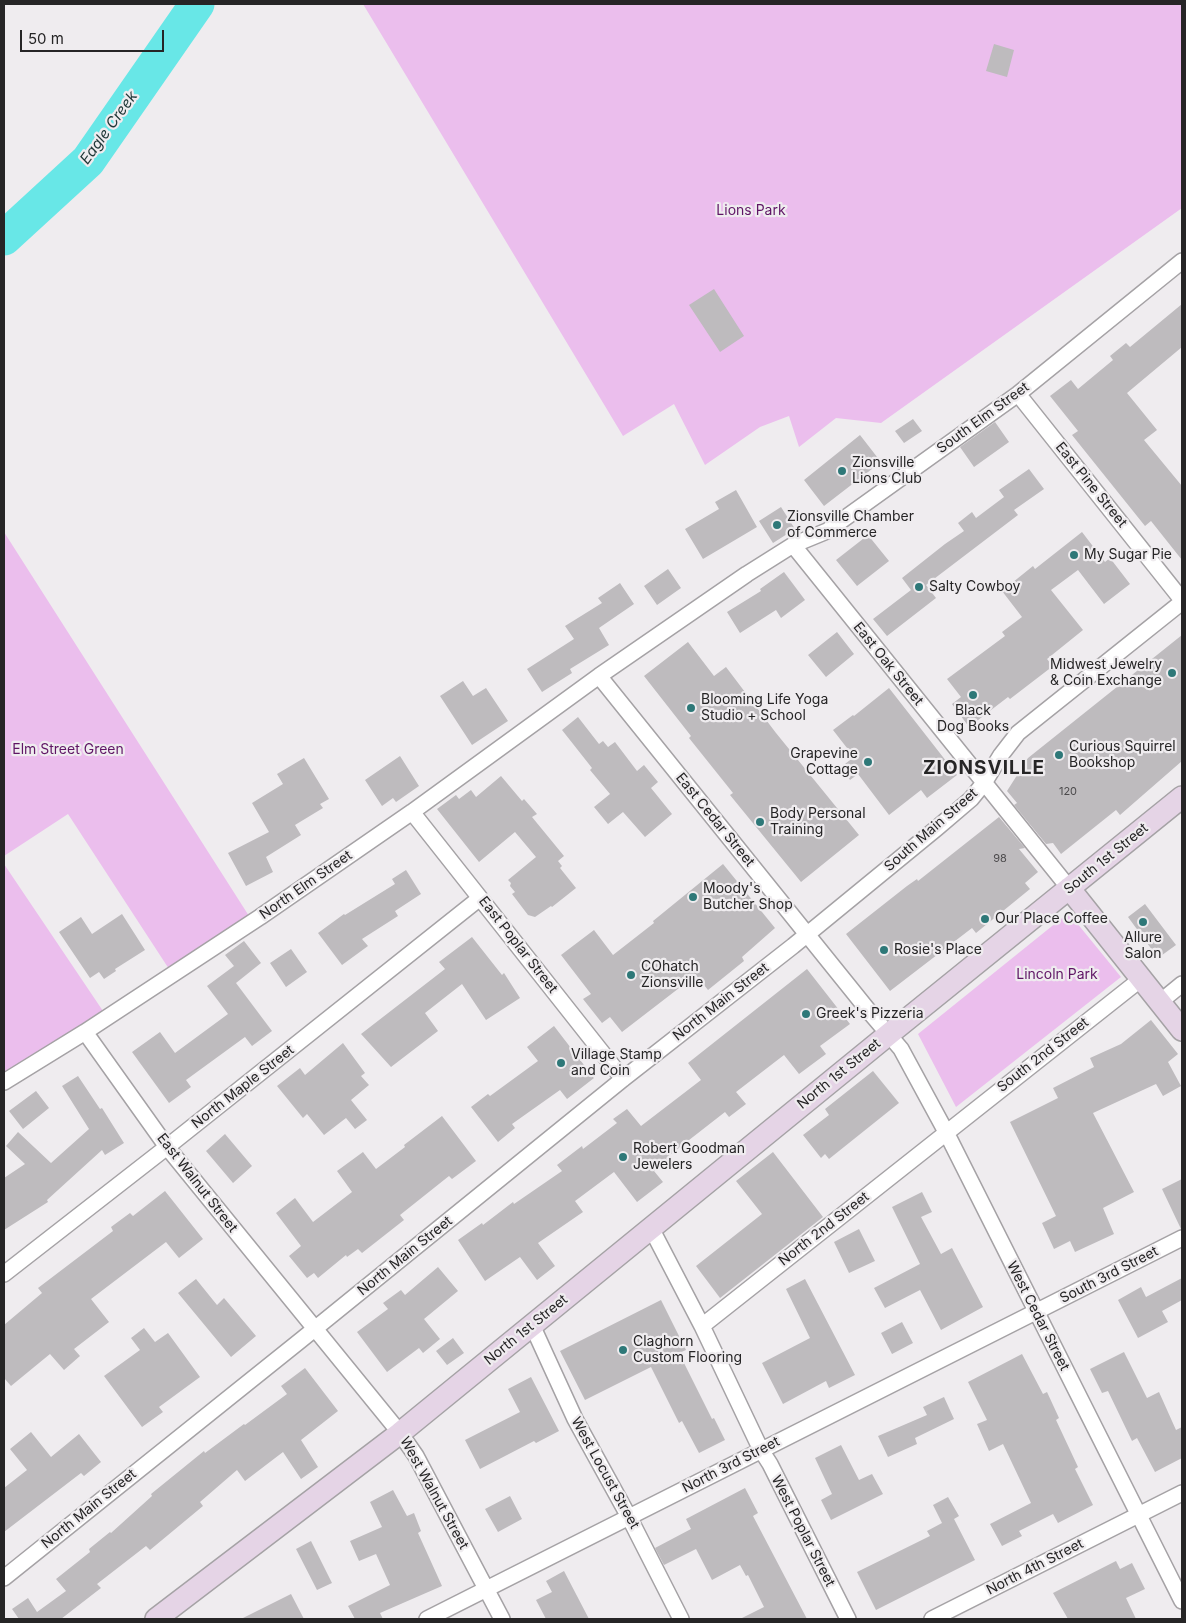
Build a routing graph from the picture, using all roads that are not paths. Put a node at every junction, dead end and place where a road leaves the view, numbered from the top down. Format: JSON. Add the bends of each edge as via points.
{"nodes":[{"id":1,"x":1182,"y":261,"type":"edge"},
{"id":2,"x":1018,"y":394,"type":"junction"},
{"id":3,"x":793,"y":545,"type":"junction"},
{"id":4,"x":1182,"y":601,"type":"edge"},
{"id":5,"x":599,"y":676,"type":"junction"},
{"id":6,"x":984,"y":783,"type":"junction"},
{"id":7,"x":1182,"y":797,"type":"edge"},
{"id":8,"x":412,"y":812,"type":"junction"},
{"id":9,"x":1069,"y":888,"type":"junction"},
{"id":10,"x":480,"y":898,"type":"junction"},
{"id":11,"x":807,"y":934,"type":"junction"},
{"id":12,"x":1141,"y":979,"type":"junction"},
{"id":13,"x":1182,"y":984,"type":"edge"},
{"id":14,"x":1160,"y":1002,"type":"junction"},
{"id":15,"x":1182,"y":1030,"type":"edge"},
{"id":16,"x":85,"y":1032,"type":"junction"},
{"id":17,"x":889,"y":1034,"type":"junction"},
{"id":18,"x":623,"y":1079,"type":"junction"},
{"id":19,"x":4,"y":1082,"type":"edge"},
{"id":20,"x":946,"y":1132,"type":"junction"},
{"id":21,"x":167,"y":1147,"type":"junction"},
{"id":22,"x":651,"y":1228,"type":"junction"},
{"id":23,"x":1182,"y":1238,"type":"edge"},
{"id":24,"x":4,"y":1274,"type":"edge"},
{"id":25,"x":1036,"y":1312,"type":"junction"},
{"id":26,"x":532,"y":1325,"type":"junction"},
{"id":27,"x":702,"y":1326,"type":"junction"},
{"id":28,"x":315,"y":1329,"type":"junction"},
{"id":29,"x":400,"y":1433,"type":"junction"},
{"id":30,"x":761,"y":1450,"type":"junction"},
{"id":31,"x":1182,"y":1493,"type":"edge"},
{"id":32,"x":1138,"y":1516,"type":"junction"},
{"id":33,"x":629,"y":1517,"type":"junction"},
{"id":34,"x":4,"y":1578,"type":"edge"},
{"id":35,"x":488,"y":1589,"type":"junction"},
{"id":36,"x":1182,"y":1602,"type":"edge"},
{"id":37,"x":156,"y":1619,"type":"edge"},
{"id":38,"x":427,"y":1619,"type":"edge"},
{"id":39,"x":502,"y":1619,"type":"edge"},
{"id":40,"x":681,"y":1619,"type":"edge"},
{"id":41,"x":848,"y":1619,"type":"edge"},
{"id":42,"x":932,"y":1619,"type":"edge"}],
"edges":[{"from":1,"to":2,"type":"street","name":"South Elm Street"},
{"from":2,"to":3,"type":"street","name":"South Elm Street","via":[[827,531]]},
{"from":2,"to":4,"type":"street","name":"East Pine Street"},
{"from":3,"to":5,"type":"street","name":"South Elm Street"},
{"from":3,"to":6,"type":"street","name":"East Oak Street"},
{"from":4,"to":6,"type":"street","name":"South Main Street","via":[[1018,733]]},
{"from":5,"to":8,"type":"street","name":"North Elm Street"},
{"from":5,"to":11,"type":"street","name":"East Cedar Street"},
{"from":6,"to":9,"type":"street","name":"East Oak Street"},
{"from":6,"to":11,"type":"street","name":"South Main Street","via":[[971,799]]},
{"from":7,"to":9,"type":"street","name":"South 1st Street"},
{"from":8,"to":10,"type":"street","name":"East Poplar Street"},
{"from":8,"to":16,"type":"street","name":"North Elm Street","via":[[268,912]]},
{"from":9,"to":12,"type":"street"},
{"from":9,"to":17,"type":"street","name":"South 1st Street"},
{"from":10,"to":18,"type":"street","name":"East Poplar Street"},
{"from":10,"to":21,"type":"street","name":"North Maple Street"},
{"from":11,"to":17,"type":"street","name":"East Cedar Street"},
{"from":11,"to":18,"type":"street","name":"North Main Street"},
{"from":12,"to":14,"type":"street"},
{"from":12,"to":20,"type":"street","name":"South 2nd Street"},
{"from":13,"to":14,"type":"street"},
{"from":14,"to":15,"type":"street"},
{"from":16,"to":19,"type":"street","name":"North Elm Street"},
{"from":16,"to":21,"type":"street","name":"East Walnut Street"},
{"from":17,"to":20,"type":"street","name":"West Cedar Street","via":[[901,1049]]},
{"from":17,"to":22,"type":"street","name":"North 1st Street"},
{"from":18,"to":28,"type":"street","name":"North Main Street"},
{"from":20,"to":25,"type":"street","name":"West Cedar Street"},
{"from":20,"to":27,"type":"street","name":"North 2nd Street"},
{"from":21,"to":24,"type":"street","name":"North Maple Street"},
{"from":21,"to":28,"type":"street","name":"East Walnut Street"},
{"from":22,"to":26,"type":"street","name":"North 1st Street"},
{"from":22,"to":27,"type":"street","name":"West Poplar Street"},
{"from":23,"to":25,"type":"street","name":"South 3rd Street"},
{"from":25,"to":30,"type":"street","name":"North 3rd Street"},
{"from":25,"to":32,"type":"street","name":"West Cedar Street"},
{"from":26,"to":29,"type":"street","name":"North 1st Street"},
{"from":26,"to":33,"type":"street","name":"West Locust Street","via":[[574,1419]]},
{"from":27,"to":30,"type":"street","name":"West Poplar Street"},
{"from":28,"to":29,"type":"street","name":"West Walnut Street"},
{"from":28,"to":34,"type":"street","name":"North Main Street"},
{"from":29,"to":35,"type":"street","name":"West Walnut Street","via":[[416,1456]]},
{"from":29,"to":37,"type":"street","name":"North 1st Street"},
{"from":30,"to":33,"type":"street","name":"North 3rd Street"},
{"from":30,"to":41,"type":"street","name":"West Poplar Street"},
{"from":31,"to":32,"type":"street","name":"North 4th Street"},
{"from":32,"to":36,"type":"street","name":"West Cedar Street"},
{"from":32,"to":42,"type":"street","name":"North 4th Street"},
{"from":33,"to":35,"type":"street","name":"North 3rd Street"},
{"from":33,"to":40,"type":"street","name":"West Locust Street"},
{"from":35,"to":38,"type":"street","name":"North 3rd Street"},
{"from":35,"to":39,"type":"street","name":"West Walnut Street"}]}
